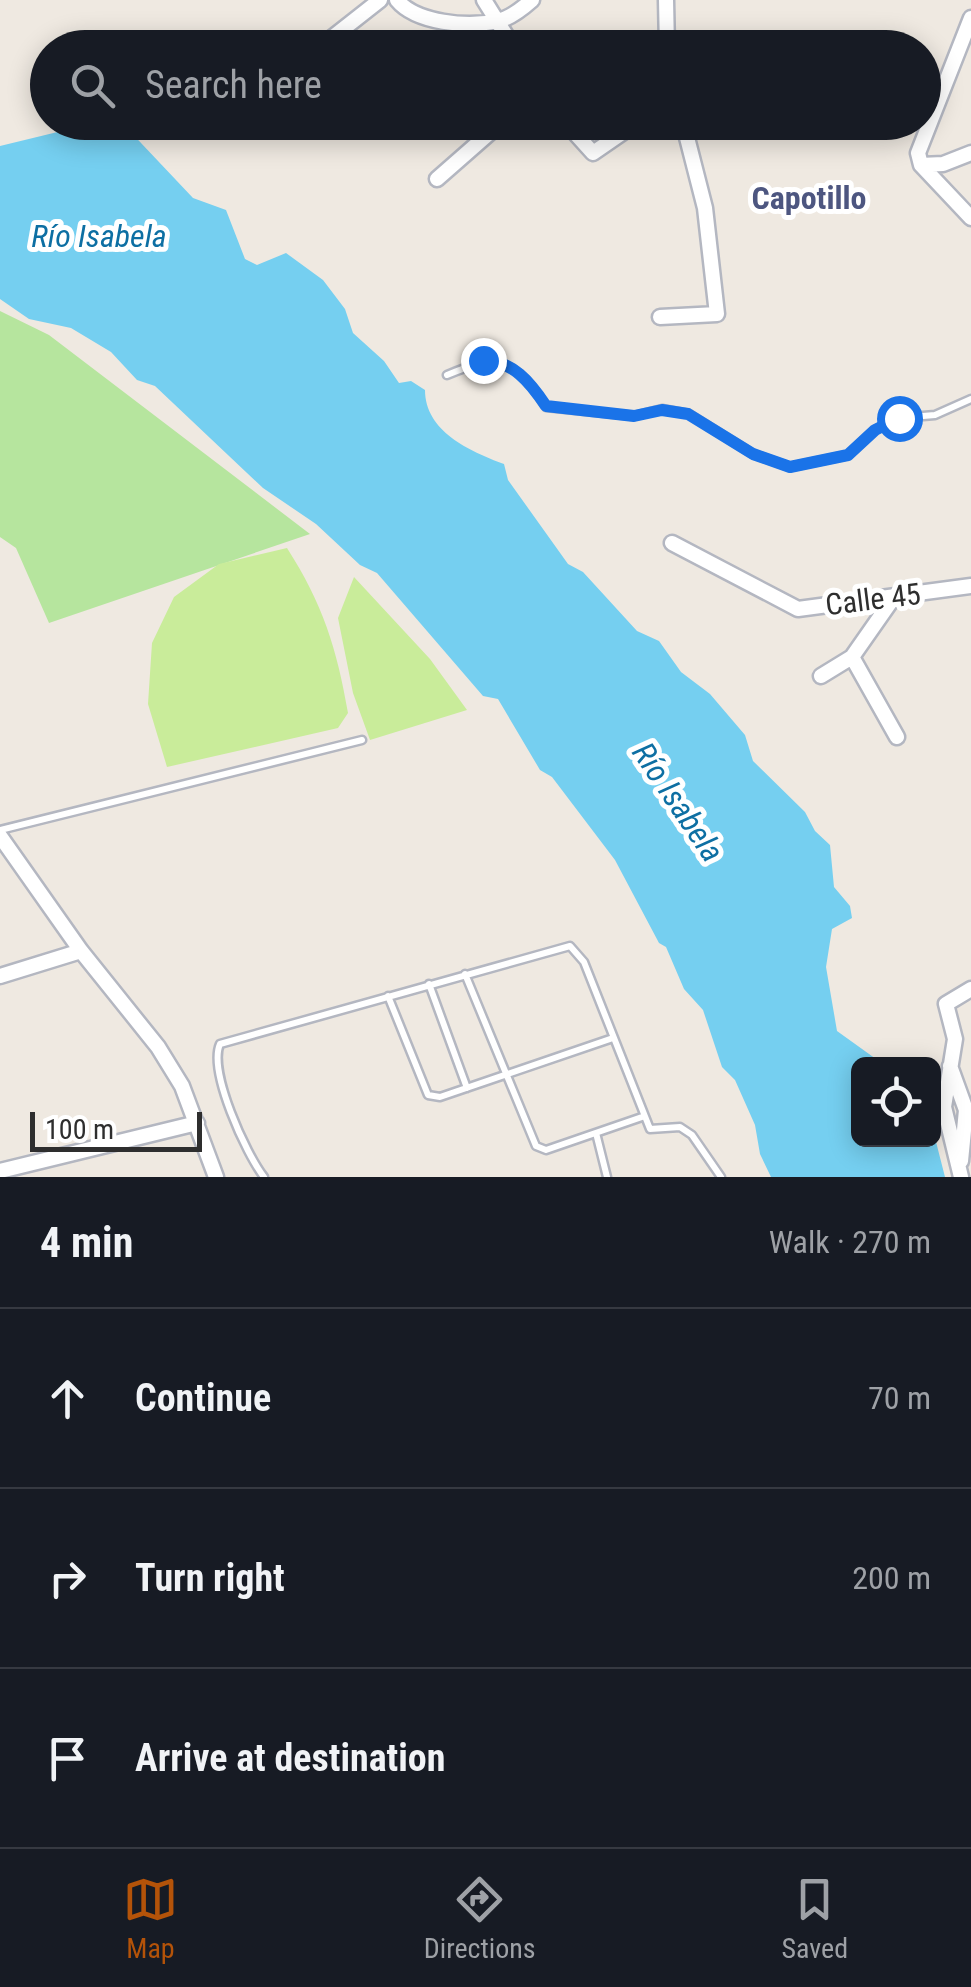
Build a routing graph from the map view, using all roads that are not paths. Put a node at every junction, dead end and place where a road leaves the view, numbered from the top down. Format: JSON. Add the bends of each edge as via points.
{"nodes":[{"id":1,"x":380,"y":0,"type":"edge"},
{"id":2,"x":397,"y":0,"type":"edge"},
{"id":3,"x":484,"y":0,"type":"edge"},
{"id":4,"x":532,"y":0,"type":"edge"},
{"id":5,"x":666,"y":0,"type":"edge"},
{"id":6,"x":971,"y":18,"type":"edge"},
{"id":7,"x":500,"y":21,"type":"junction"},
{"id":8,"x":342,"y":30,"type":"edge"},
{"id":9,"x":505,"y":30,"type":"edge"},
{"id":10,"x":667,"y":30,"type":"edge"},
{"id":11,"x":941,"y":86,"type":"edge"},
{"id":12,"x":481,"y":140,"type":"edge"},
{"id":13,"x":581,"y":140,"type":"edge"},
{"id":14,"x":613,"y":140,"type":"edge"},
{"id":15,"x":687,"y":140,"type":"edge"},
{"id":16,"x":922,"y":140,"type":"edge"},
{"id":17,"x":971,"y":153,"type":"edge"},
{"id":18,"x":921,"y":164,"type":"junction"},
{"id":19,"x":437,"y":179,"type":"dead end"},
{"id":20,"x":971,"y":218,"type":"edge"},
{"id":21,"x":660,"y":317,"type":"dead end"},
{"id":22,"x":447,"y":374,"type":"dead end"},
{"id":23,"x":971,"y":400,"type":"edge"},
{"id":24,"x":672,"y":543,"type":"dead end"},
{"id":25,"x":971,"y":586,"type":"edge"},
{"id":26,"x":894,"y":596,"type":"junction"},
{"id":27,"x":852,"y":657,"type":"junction"},
{"id":28,"x":820,"y":676,"type":"dead end"},
{"id":29,"x":897,"y":737,"type":"dead end"},
{"id":30,"x":362,"y":740,"type":"dead end"},
{"id":31,"x":0,"y":833,"type":"edge"},
{"id":32,"x":80,"y":951,"type":"junction"},
{"id":33,"x":465,"y":974,"type":"junction"},
{"id":34,"x":0,"y":976,"type":"edge"},
{"id":35,"x":429,"y":984,"type":"junction"},
{"id":36,"x":971,"y":989,"type":"edge"},
{"id":37,"x":388,"y":996,"type":"junction"},
{"id":38,"x":612,"y":1038,"type":"junction"},
{"id":39,"x":950,"y":1066,"type":"junction"},
{"id":40,"x":506,"y":1074,"type":"junction"},
{"id":41,"x":467,"y":1088,"type":"junction"},
{"id":42,"x":642,"y":1117,"type":"junction"},
{"id":43,"x":198,"y":1123,"type":"junction"},
{"id":44,"x":596,"y":1132,"type":"junction"},
{"id":45,"x":0,"y":1172,"type":"edge"},
{"id":46,"x":961,"y":1174,"type":"edge"},
{"id":47,"x":216,"y":1177,"type":"edge"},
{"id":48,"x":264,"y":1177,"type":"edge"},
{"id":49,"x":608,"y":1177,"type":"edge"},
{"id":50,"x":721,"y":1177,"type":"edge"}],
"edges":[{"from":1,"to":8,"type":"street"},
{"from":2,"to":7,"type":"street","via":[[419,17]]},
{"from":3,"to":7,"type":"street"},
{"from":4,"to":7,"type":"street"},
{"from":5,"to":10,"type":"street"},
{"from":6,"to":11,"type":"street"},
{"from":7,"to":9,"type":"street"},
{"from":12,"to":19,"type":"street"},
{"from":13,"to":14,"type":"street","via":[[593,154]]},
{"from":15,"to":21,"type":"street","via":[[706,208],[717,314]]},
{"from":16,"to":18,"type":"street"},
{"from":17,"to":18,"type":"street"},
{"from":18,"to":20,"type":"street"},
{"from":22,"to":23,"type":"lane","via":[[502,360],[532,384],[546,406],[634,416],[688,414],[753,454],[790,467],[848,455],[899,418]]},
{"from":24,"to":26,"type":"street","name":"Calle 45","via":[[798,609]]},
{"from":25,"to":26,"type":"street","name":"Calle 45"},
{"from":26,"to":27,"type":"street"},
{"from":27,"to":28,"type":"street"},
{"from":27,"to":29,"type":"street"},
{"from":30,"to":31,"type":"lane"},
{"from":31,"to":32,"type":"street"},
{"from":32,"to":34,"type":"street"},
{"from":32,"to":43,"type":"street","via":[[158,1047]]},
{"from":33,"to":35,"type":"lane"},
{"from":33,"to":38,"type":"lane","via":[[570,946],[584,962]]},
{"from":33,"to":40,"type":"lane"},
{"from":35,"to":37,"type":"lane"},
{"from":35,"to":41,"type":"lane"},
{"from":36,"to":39,"type":"street","via":[[946,1004],[955,1039]]},
{"from":37,"to":41,"type":"lane","via":[[428,1096]]},
{"from":37,"to":48,"type":"lane","via":[[220,1044],[215,1056],[223,1089]]},
{"from":38,"to":40,"type":"lane"},
{"from":38,"to":42,"type":"lane"},
{"from":39,"to":46,"type":"street","via":[[944,1107]]},
{"from":39,"to":46,"type":"street","via":[[966,1110]]},
{"from":40,"to":41,"type":"lane"},
{"from":40,"to":44,"type":"lane","via":[[536,1146],[546,1150]]},
{"from":42,"to":44,"type":"lane"},
{"from":42,"to":50,"type":"lane","via":[[650,1130],[680,1127],[692,1135]]},
{"from":43,"to":45,"type":"street"},
{"from":43,"to":47,"type":"street"},
{"from":44,"to":49,"type":"lane"}]}
